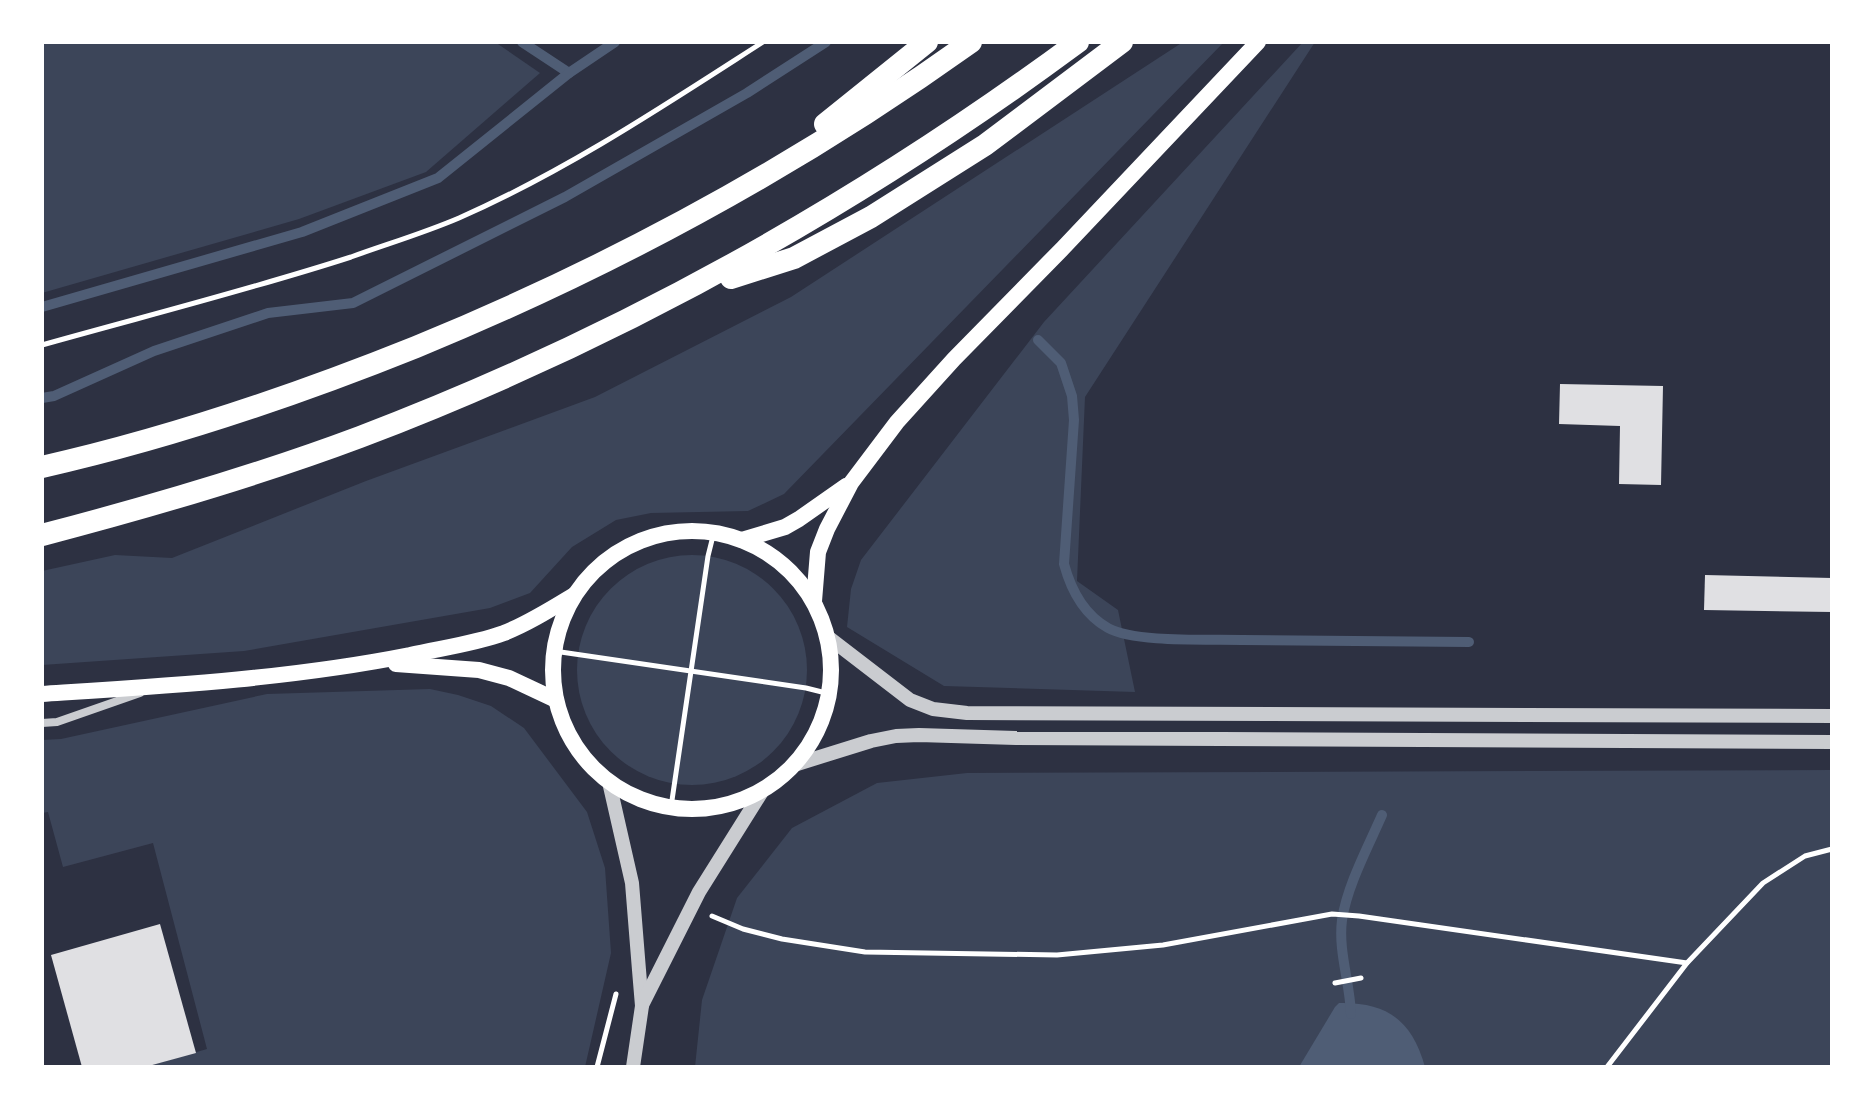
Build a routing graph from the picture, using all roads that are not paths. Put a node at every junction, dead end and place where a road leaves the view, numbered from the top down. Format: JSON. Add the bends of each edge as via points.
{"nodes":[{"id":1,"x":927,"y":42,"type":"edge"},
{"id":2,"x":971,"y":42,"type":"edge"},
{"id":3,"x":1078,"y":42,"type":"edge"},
{"id":4,"x":1122,"y":42,"type":"edge"},
{"id":5,"x":1258,"y":42,"type":"edge"},
{"id":6,"x":757,"y":179,"type":"junction"},
{"id":7,"x":683,"y":292,"type":"junction"},
{"id":8,"x":42,"y":467,"type":"edge"},
{"id":9,"x":851,"y":483,"type":"junction"},
{"id":10,"x":42,"y":535,"type":"edge"},
{"id":11,"x":742,"y":540,"type":"junction"},
{"id":12,"x":575,"y":594,"type":"junction"},
{"id":13,"x":814,"y":601,"type":"junction"},
{"id":14,"x":828,"y":637,"type":"junction"},
{"id":15,"x":366,"y":664,"type":"junction"},
{"id":16,"x":161,"y":686,"type":"junction"},
{"id":17,"x":42,"y":694,"type":"edge"},
{"id":18,"x":556,"y":700,"type":"junction"},
{"id":19,"x":1832,"y":716,"type":"edge"},
{"id":20,"x":42,"y":723,"type":"edge"},
{"id":21,"x":1832,"y":742,"type":"edge"},
{"id":22,"x":794,"y":765,"type":"junction"},
{"id":23,"x":609,"y":782,"type":"junction"},
{"id":24,"x":763,"y":790,"type":"junction"},
{"id":25,"x":642,"y":1006,"type":"junction"},
{"id":26,"x":633,"y":1067,"type":"edge"}],
"edges":[{"from":1,"to":6,"type":"highway"},
{"from":2,"to":6,"type":"highway"},
{"from":3,"to":7,"type":"highway","via":[[859,192]]},
{"from":4,"to":7,"type":"highway","via":[[985,145],[844,232],[794,258]]},
{"from":5,"to":9,"type":"main road","via":[[954,359]]},
{"from":6,"to":8,"type":"highway","via":[[576,276],[395,355],[189,429]]},
{"from":7,"to":10,"type":"highway","via":[[543,361],[357,438],[187,495]]},
{"from":9,"to":11,"type":"main road","via":[[785,527]]},
{"from":9,"to":13,"type":"main road","via":[[818,552]]},
{"from":11,"to":12,"type":"main road","via":[[714,532],[664,533],[609,558]]},
{"from":11,"to":13,"type":"main road","via":[[786,566]]},
{"from":12,"to":15,"type":"main road","via":[[493,637]]},
{"from":12,"to":18,"type":"main road","via":[[554,651]]},
{"from":13,"to":14,"type":"main road"},
{"from":14,"to":19,"type":"street","via":[[910,700],[967,713]]},
{"from":14,"to":22,"type":"main road","via":[[830,694],[817,733]]},
{"from":15,"to":16,"type":"main road"},
{"from":15,"to":18,"type":"main road","via":[[479,670]]},
{"from":16,"to":17,"type":"main road"},
{"from":16,"to":20,"type":"street"},
{"from":18,"to":23,"type":"main road","via":[[575,745]]},
{"from":21,"to":22,"type":"street","via":[[919,735],[871,741]]},
{"from":22,"to":24,"type":"main road"},
{"from":23,"to":24,"type":"main road","via":[[645,801],[698,809]]},
{"from":23,"to":25,"type":"street","via":[[632,883]]},
{"from":24,"to":25,"type":"street","via":[[692,904]]},
{"from":25,"to":26,"type":"street"}]}
